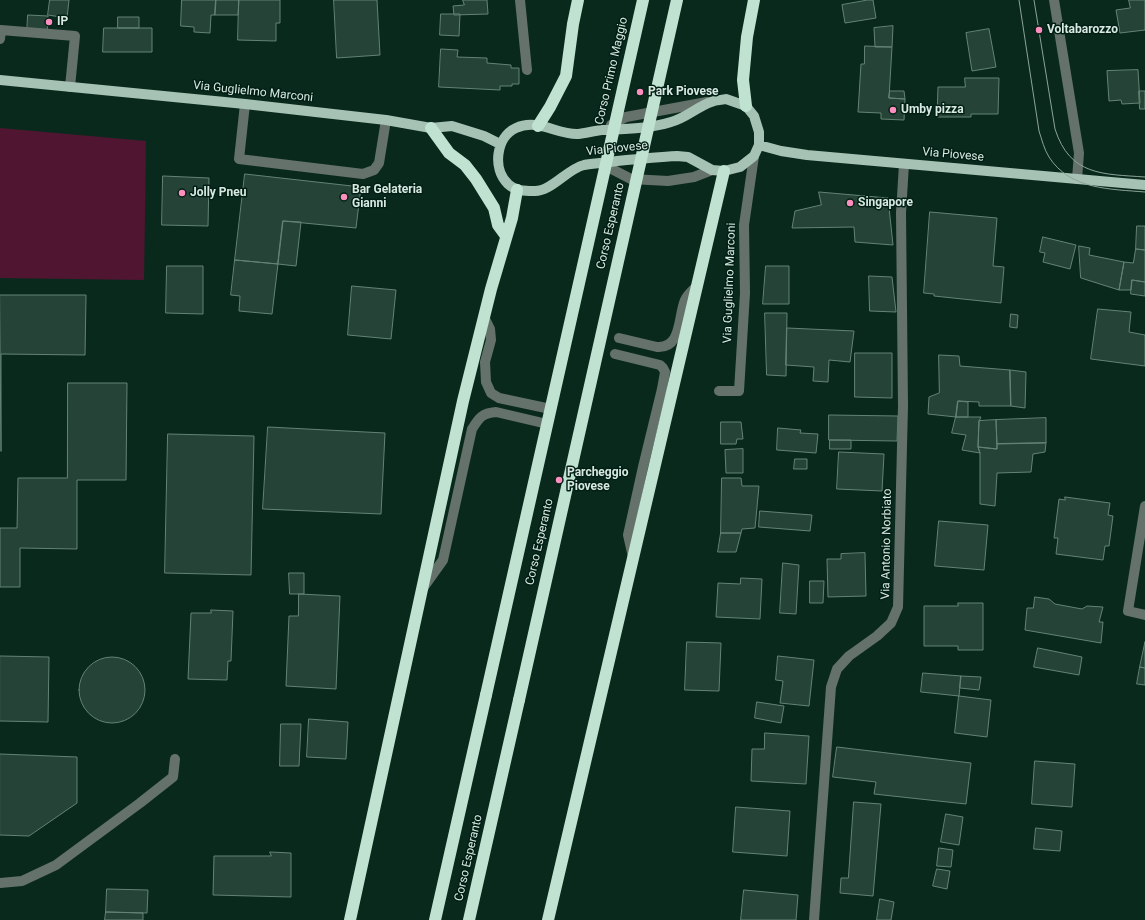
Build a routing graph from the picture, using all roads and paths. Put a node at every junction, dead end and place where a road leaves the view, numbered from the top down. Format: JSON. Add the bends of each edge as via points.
{"nodes":[{"id":1,"x":520,"y":0,"type":"edge"},
{"id":2,"x":578,"y":0,"type":"edge"},
{"id":3,"x":642,"y":0,"type":"edge"},
{"id":4,"x":677,"y":0,"type":"edge"},
{"id":5,"x":754,"y":0,"type":"edge"},
{"id":6,"x":1054,"y":0,"type":"edge"},
{"id":7,"x":0,"y":39,"type":"edge"},
{"id":8,"x":527,"y":70,"type":"dead end"},
{"id":9,"x":0,"y":80,"type":"edge"},
{"id":10,"x":70,"y":86,"type":"junction"},
{"id":11,"x":711,"y":102,"type":"junction"},
{"id":12,"x":245,"y":104,"type":"junction"},
{"id":13,"x":746,"y":106,"type":"junction"},
{"id":14,"x":386,"y":120,"type":"junction"},
{"id":15,"x":538,"y":126,"type":"junction"},
{"id":16,"x":431,"y":128,"type":"junction"},
{"id":17,"x":598,"y":131,"type":"junction"},
{"id":18,"x":500,"y":144,"type":"junction"},
{"id":19,"x":759,"y":145,"type":"junction"},
{"id":20,"x":610,"y":148,"type":"joint"},
{"id":21,"x":754,"y":156,"type":"junction"},
{"id":22,"x":600,"y":163,"type":"junction"},
{"id":23,"x":904,"y":164,"type":"junction"},
{"id":24,"x":718,"y":170,"type":"junction"},
{"id":25,"x":1077,"y":179,"type":"junction"},
{"id":26,"x":1145,"y":185,"type":"edge"},
{"id":27,"x":517,"y":190,"type":"junction"},
{"id":28,"x":506,"y":236,"type":"junction"},
{"id":29,"x":697,"y":286,"type":"junction"},
{"id":30,"x":484,"y":317,"type":"junction"},
{"id":31,"x":619,"y":338,"type":"dead end"},
{"id":32,"x":616,"y":354,"type":"dead end"},
{"id":33,"x":719,"y":391,"type":"dead end"},
{"id":34,"x":546,"y":408,"type":"dead end"},
{"id":35,"x":543,"y":423,"type":"dead end"},
{"id":36,"x":1145,"y":506,"type":"edge"},
{"id":37,"x":633,"y":557,"type":"junction"},
{"id":38,"x":422,"y":589,"type":"junction"},
{"id":39,"x":1145,"y":615,"type":"edge"},
{"id":40,"x":175,"y":759,"type":"dead end"},
{"id":41,"x":0,"y":883,"type":"edge"},
{"id":42,"x":350,"y":920,"type":"edge"},
{"id":43,"x":435,"y":920,"type":"edge"},
{"id":44,"x":469,"y":920,"type":"edge"},
{"id":45,"x":548,"y":920,"type":"edge"},
{"id":46,"x":814,"y":920,"type":"edge"}],
"edges":[{"from":1,"to":8,"type":"street"},
{"from":2,"to":15,"type":"highway","via":[[566,76]]},
{"from":3,"to":20,"type":"highway","name":"Corso Primo Maggio","bridge":true},
{"from":4,"to":44,"type":"highway","name":"Corso Esperanto","bridge":true},
{"from":5,"to":13,"type":"highway","via":[[743,80]]},
{"from":6,"to":25,"type":"street","via":[[1079,153]]},
{"from":7,"to":10,"type":"street","via":[[1,30],[75,36]]},
{"from":9,"to":10,"type":"main road","name":"Via Guglielmo Marconi"},
{"from":10,"to":12,"type":"main road","name":"Via Guglielmo Marconi"},
{"from":11,"to":13,"type":"main road","name":"Via Piovese","via":[[726,99]]},
{"from":11,"to":17,"type":"street","via":[[626,117]]},
{"from":11,"to":17,"type":"main road","name":"Via Piovese","via":[[673,122],[657,126]]},
{"from":12,"to":14,"type":"main road","name":"Via Guglielmo Marconi"},
{"from":12,"to":14,"type":"street","via":[[239,159],[363,174],[374,170],[379,163]]},
{"from":13,"to":19,"type":"main road","via":[[754,116],[760,132]]},
{"from":14,"to":16,"type":"main road","name":"Via Guglielmo Marconi"},
{"from":15,"to":17,"type":"main road","name":"Via Piovese","via":[[577,134]]},
{"from":15,"to":18,"type":"main road","name":"Via Piovese","via":[[529,124],[516,128]]},
{"from":16,"to":18,"type":"main road","name":"Via Guglielmo Marconi","via":[[452,126]]},
{"from":16,"to":28,"type":"highway","via":[[449,152],[476,178],[494,208],[498,225]]},
{"from":18,"to":27,"type":"main road","via":[[498,163],[508,184]]},
{"from":19,"to":21,"type":"main road"},
{"from":19,"to":23,"type":"main road","name":"Via Piovese","via":[[807,155]]},
{"from":20,"to":43,"type":"highway","name":"Corso Esperanto","bridge":true},
{"from":21,"to":24,"type":"main road","via":[[740,167]]},
{"from":21,"to":33,"type":"street","name":"Via Guglielmo Marconi","via":[[744,225],[745,293],[740,390]]},
{"from":22,"to":24,"type":"main road","name":"Via Piovese","via":[[677,156]]},
{"from":22,"to":24,"type":"street","via":[[631,179],[668,181]]},
{"from":22,"to":27,"type":"main road","name":"Via Piovese","via":[[583,165],[548,187],[536,191]]},
{"from":23,"to":25,"type":"main road","name":"Via Piovese"},
{"from":23,"to":46,"type":"street","name":"Via Antonio Norbiato","via":[[901,213],[903,406],[898,607],[891,623],[849,656],[837,669],[831,687]]},
{"from":24,"to":29,"type":"highway"},
{"from":25,"to":26,"type":"main road","name":"Via Piovese"},
{"from":27,"to":28,"type":"highway"},
{"from":28,"to":30,"type":"highway"},
{"from":29,"to":31,"type":"street","via":[[685,299],[675,339],[669,345],[657,347]]},
{"from":29,"to":37,"type":"highway"},
{"from":30,"to":34,"type":"street","via":[[490,329],[491,340],[485,362],[486,382],[491,393],[498,398]]},
{"from":30,"to":38,"type":"highway"},
{"from":32,"to":37,"type":"street","via":[[660,365],[665,372],[628,535]]},
{"from":35,"to":38,"type":"street","via":[[496,412],[479,417],[472,429],[443,560]]},
{"from":36,"to":39,"type":"street","via":[[1128,611]]},
{"from":37,"to":45,"type":"highway"},
{"from":38,"to":42,"type":"highway"},
{"from":40,"to":41,"type":"street","via":[[172,777],[56,865],[22,880]]}]}
